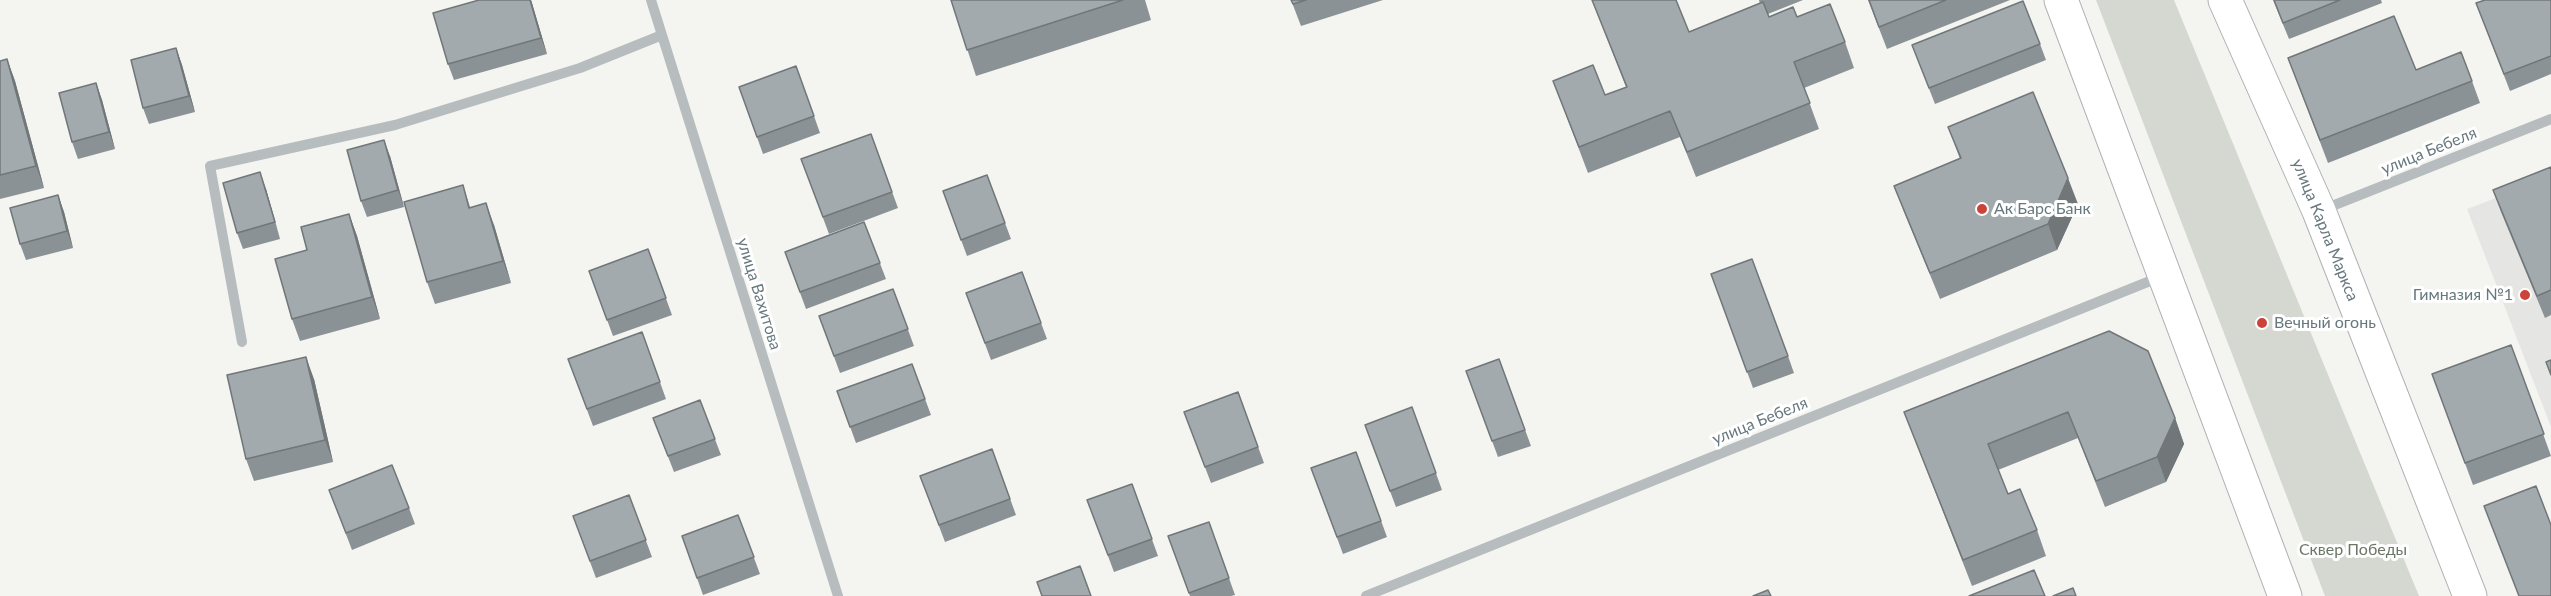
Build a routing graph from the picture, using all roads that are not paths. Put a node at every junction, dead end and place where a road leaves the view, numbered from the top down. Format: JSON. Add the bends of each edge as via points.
{"nodes":[{"id":1,"x":651,"y":0,"type":"edge"},
{"id":2,"x":2061,"y":0,"type":"edge"},
{"id":3,"x":2225,"y":0,"type":"edge"},
{"id":4,"x":662,"y":35,"type":"junction"},
{"id":5,"x":2551,"y":119,"type":"edge"},
{"id":6,"x":2319,"y":211,"type":"junction"},
{"id":7,"x":2166,"y":274,"type":"junction"},
{"id":8,"x":242,"y":342,"type":"dead end"},
{"id":9,"x":838,"y":596,"type":"edge"},
{"id":10,"x":1366,"y":596,"type":"edge"},
{"id":11,"x":2285,"y":596,"type":"edge"},
{"id":12,"x":2470,"y":596,"type":"edge"}],
"edges":[{"from":1,"to":4,"type":"street","name":"улица Вахитова"},
{"from":2,"to":7,"type":"main road"},
{"from":3,"to":6,"type":"main road","name":"улица Карла Маркса"},
{"from":4,"to":8,"type":"street","via":[[580,68],[406,122],[210,166]]},
{"from":4,"to":9,"type":"street","name":"улица Вахитова"},
{"from":5,"to":6,"type":"street","name":"улица Бебеля"},
{"from":6,"to":12,"type":"main road","name":"улица Карла Маркса"},
{"from":7,"to":10,"type":"street","name":"улица Бебеля"},
{"from":7,"to":11,"type":"main road"}]}
